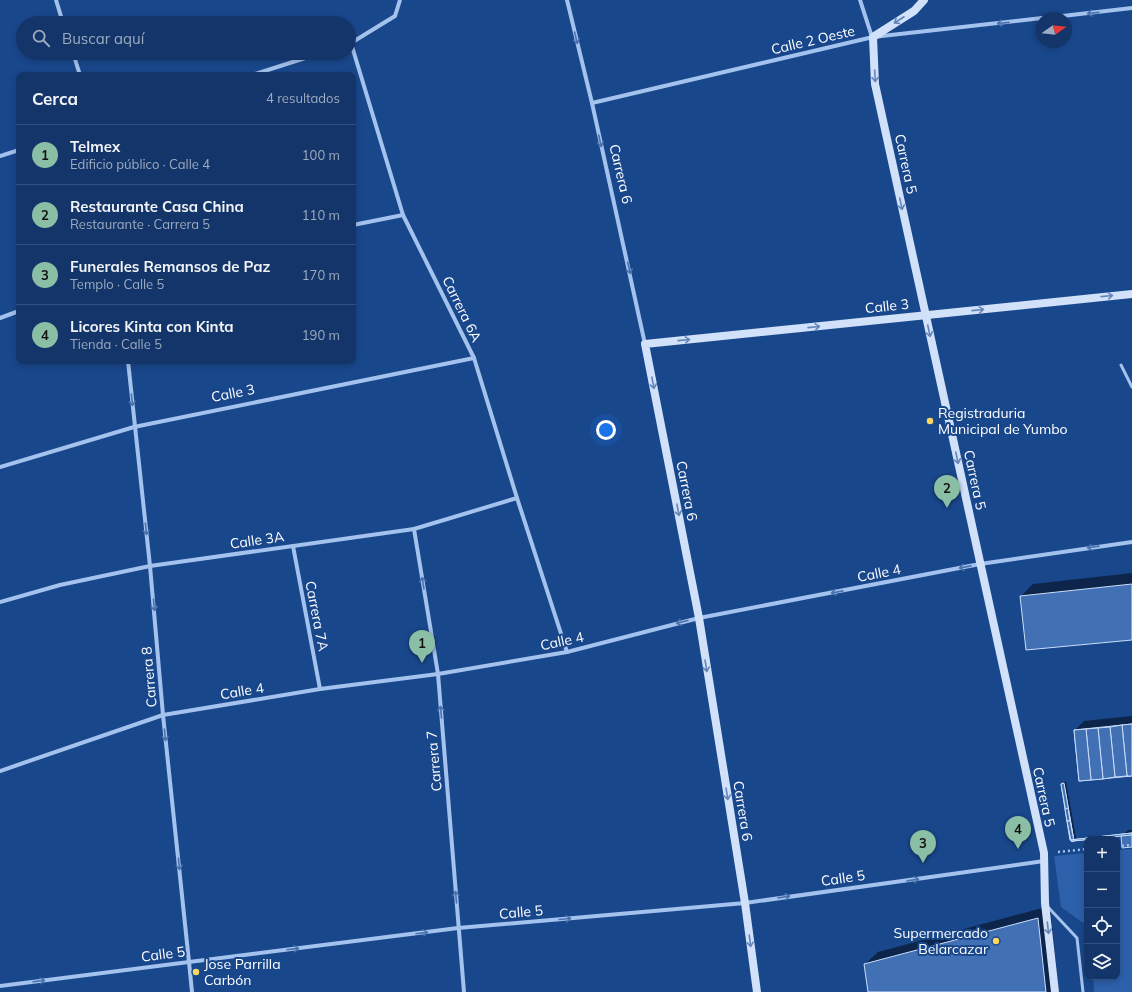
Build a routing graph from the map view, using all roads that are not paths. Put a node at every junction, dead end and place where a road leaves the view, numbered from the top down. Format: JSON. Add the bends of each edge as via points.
{"nodes":[{"id":1,"x":56,"y":0,"type":"edge"},
{"id":2,"x":400,"y":0,"type":"edge"},
{"id":3,"x":566,"y":0,"type":"edge"},
{"id":4,"x":860,"y":0,"type":"edge"},
{"id":5,"x":924,"y":0,"type":"edge"},
{"id":6,"x":1132,"y":8,"type":"edge"},
{"id":7,"x":1072,"y":15,"type":"edge"},
{"id":8,"x":62,"y":16,"type":"edge"},
{"id":9,"x":1036,"y":19,"type":"edge"},
{"id":10,"x":873,"y":37,"type":"junction"},
{"id":11,"x":356,"y":40,"type":"edge"},
{"id":12,"x":75,"y":60,"type":"edge"},
{"id":13,"x":299,"y":60,"type":"edge"},
{"id":14,"x":355,"y":60,"type":"edge"},
{"id":15,"x":79,"y":72,"type":"edge"},
{"id":16,"x":261,"y":72,"type":"edge"},
{"id":17,"x":592,"y":103,"type":"junction"},
{"id":18,"x":16,"y":151,"type":"edge"},
{"id":19,"x":0,"y":156,"type":"edge"},
{"id":20,"x":403,"y":215,"type":"junction"},
{"id":21,"x":356,"y":224,"type":"edge"},
{"id":22,"x":1132,"y":294,"type":"edge"},
{"id":23,"x":16,"y":312,"type":"edge"},
{"id":24,"x":926,"y":315,"type":"junction"},
{"id":25,"x":0,"y":318,"type":"edge"},
{"id":26,"x":646,"y":344,"type":"junction"},
{"id":27,"x":474,"y":358,"type":"junction"},
{"id":28,"x":128,"y":364,"type":"edge"},
{"id":29,"x":1121,"y":365,"type":"dead end"},
{"id":30,"x":1132,"y":387,"type":"edge"},
{"id":31,"x":134,"y":427,"type":"junction"},
{"id":32,"x":0,"y":467,"type":"edge"},
{"id":33,"x":517,"y":498,"type":"junction"},
{"id":34,"x":414,"y":529,"type":"junction"},
{"id":35,"x":1132,"y":542,"type":"edge"},
{"id":36,"x":293,"y":546,"type":"junction"},
{"id":37,"x":980,"y":564,"type":"junction"},
{"id":38,"x":150,"y":566,"type":"junction"},
{"id":39,"x":0,"y":602,"type":"edge"},
{"id":40,"x":699,"y":618,"type":"junction"},
{"id":41,"x":567,"y":652,"type":"junction"},
{"id":42,"x":438,"y":674,"type":"junction"},
{"id":43,"x":320,"y":690,"type":"junction"},
{"id":44,"x":163,"y":715,"type":"junction"},
{"id":45,"x":0,"y":771,"type":"edge"},
{"id":46,"x":1044,"y":857,"type":"junction"},
{"id":47,"x":745,"y":902,"type":"junction"},
{"id":48,"x":1045,"y":903,"type":"junction"},
{"id":49,"x":458,"y":928,"type":"junction"},
{"id":50,"x":189,"y":962,"type":"junction"},
{"id":51,"x":0,"y":986,"type":"edge"},
{"id":52,"x":192,"y":992,"type":"edge"},
{"id":53,"x":464,"y":992,"type":"edge"},
{"id":54,"x":757,"y":992,"type":"edge"},
{"id":55,"x":1055,"y":992,"type":"edge"},
{"id":56,"x":1082,"y":992,"type":"edge"}],
"edges":[{"from":1,"to":8,"type":"street"},
{"from":2,"to":11,"type":"street","name":"Carrera 6A","via":[[394,16]]},
{"from":3,"to":17,"type":"street","name":"Carrera 6","one_way":true},
{"from":4,"to":10,"type":"street"},
{"from":5,"to":10,"type":"street","one_way":true,"via":[[914,11]]},
{"from":6,"to":7,"type":"street","one_way":true},
{"from":9,"to":10,"type":"street","name":"Calle 2 Oeste","one_way":true},
{"from":10,"to":17,"type":"street","name":"Calle 2 Oeste"},
{"from":10,"to":24,"type":"street","name":"Carrera 5","one_way":true,"via":[[875,84]]},
{"from":12,"to":15,"type":"street"},
{"from":13,"to":16,"type":"street"},
{"from":14,"to":20,"type":"street","name":"Carrera 6A"},
{"from":17,"to":26,"type":"street","name":"Carrera 6","one_way":true},
{"from":18,"to":19,"type":"street"},
{"from":20,"to":21,"type":"street"},
{"from":20,"to":27,"type":"street","name":"Carrera 6A"},
{"from":24,"to":22,"type":"street","name":"Calle 3","one_way":true},
{"from":23,"to":25,"type":"street"},
{"from":26,"to":24,"type":"street","name":"Calle 3","one_way":true},
{"from":24,"to":37,"type":"street","name":"Carrera 5","one_way":true},
{"from":26,"to":40,"type":"street","name":"Carrera 6","one_way":true},
{"from":27,"to":31,"type":"street","name":"Calle 3"},
{"from":27,"to":33,"type":"street","name":"Carrera 6A"},
{"from":28,"to":31,"type":"street","name":"Carrera 8","one_way":true},
{"from":29,"to":30,"type":"lane"},
{"from":31,"to":32,"type":"street","name":"Calle 3"},
{"from":31,"to":38,"type":"street","name":"Carrera 8","one_way":true},
{"from":33,"to":34,"type":"street","name":"Calle 3A"},
{"from":33,"to":41,"type":"street","name":"Carrera 6A"},
{"from":34,"to":36,"type":"street","name":"Calle 3A"},
{"from":42,"to":34,"type":"street","name":"Carrera 7","one_way":true},
{"from":35,"to":37,"type":"street","name":"Calle 4","one_way":true},
{"from":36,"to":38,"type":"street","name":"Calle 3A"},
{"from":36,"to":43,"type":"street","name":"Carrera 7A"},
{"from":37,"to":40,"type":"street","name":"Calle 4","one_way":true},
{"from":37,"to":46,"type":"street","name":"Carrera 5"},
{"from":38,"to":39,"type":"street","name":"Calle 3A","via":[[60,585]]},
{"from":38,"to":44,"type":"street","name":"Carrera 8","one_way":true},
{"from":40,"to":41,"type":"street","name":"Calle 4","one_way":true},
{"from":40,"to":47,"type":"street","name":"Carrera 6","one_way":true},
{"from":41,"to":42,"type":"street","name":"Calle 4"},
{"from":42,"to":43,"type":"street","name":"Calle 4"},
{"from":49,"to":42,"type":"street","name":"Carrera 7","one_way":true},
{"from":43,"to":44,"type":"street","name":"Calle 4"},
{"from":44,"to":45,"type":"street","name":"Calle 4"},
{"from":44,"to":50,"type":"street","name":"Carrera 8","one_way":true},
{"from":47,"to":46,"type":"street","name":"Calle 5","one_way":true},
{"from":46,"to":48,"type":"street","name":"Carrera 5"},
{"from":49,"to":47,"type":"street","name":"Calle 5","one_way":true},
{"from":47,"to":54,"type":"street","name":"Carrera 6","one_way":true},
{"from":48,"to":55,"type":"street","name":"Carrera 5","one_way":true},
{"from":48,"to":56,"type":"lane","via":[[1076,938]]},
{"from":50,"to":49,"type":"street","name":"Calle 5","one_way":true},
{"from":49,"to":53,"type":"street","name":"Carrera 7"},
{"from":51,"to":50,"type":"street","name":"Calle 5","one_way":true},
{"from":50,"to":52,"type":"street","name":"Carrera 8"}]}
